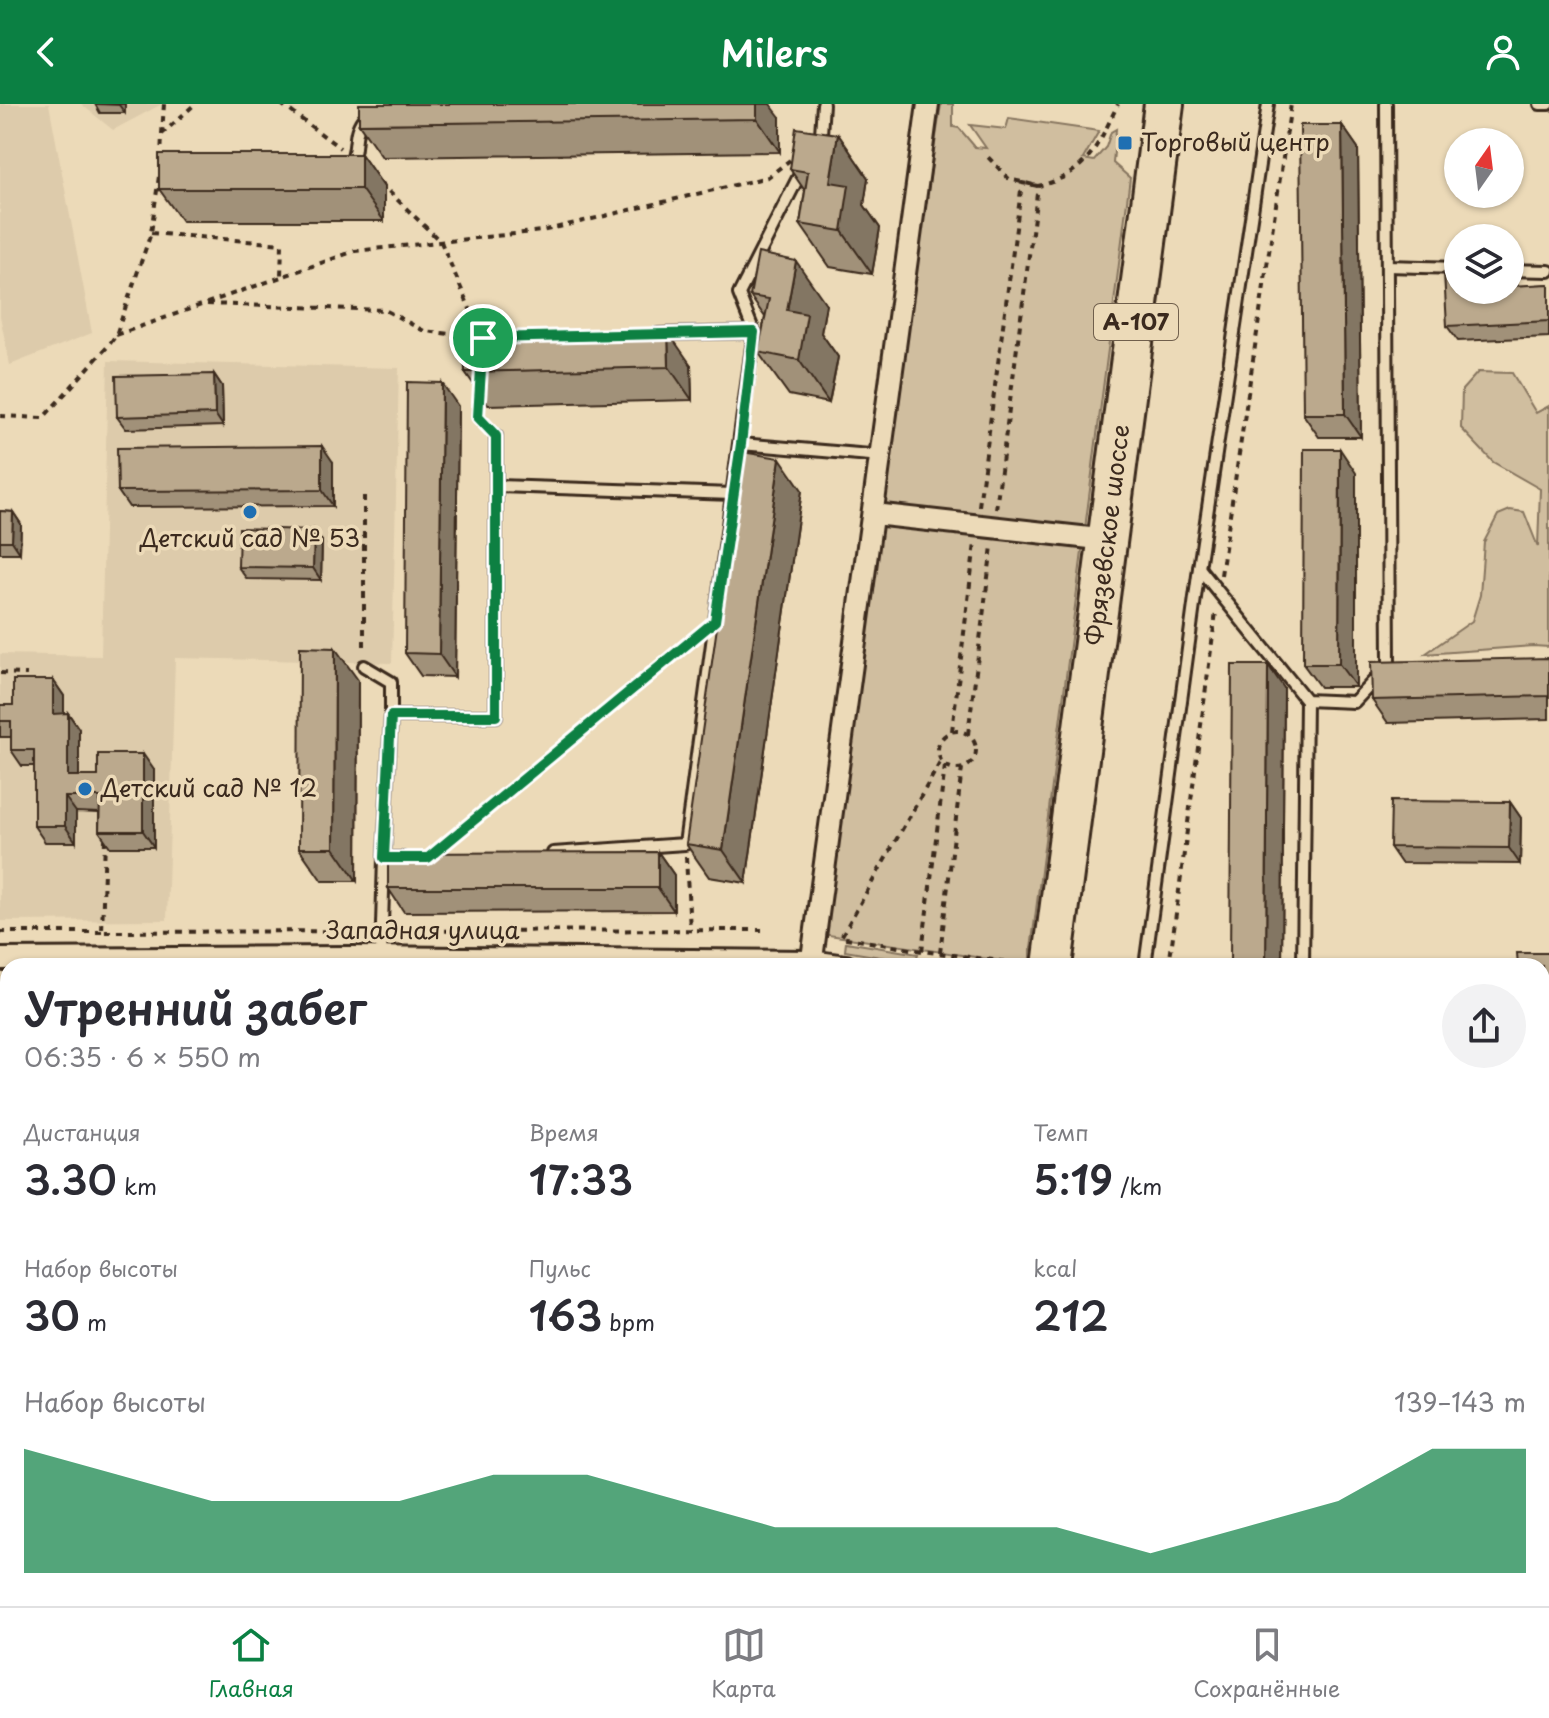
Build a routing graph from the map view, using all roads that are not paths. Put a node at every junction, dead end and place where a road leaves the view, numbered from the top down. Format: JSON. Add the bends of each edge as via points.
{"nodes":[{"id":1,"x":823,"y":104,"type":"edge"},
{"id":2,"x":928,"y":104,"type":"edge"},
{"id":3,"x":1164,"y":104,"type":"edge"},
{"id":4,"x":1268,"y":104,"type":"edge"},
{"id":5,"x":1386,"y":104,"type":"edge"},
{"id":6,"x":1540,"y":104,"type":"edge"},
{"id":7,"x":1549,"y":104,"type":"edge"},
{"id":8,"x":384,"y":111,"type":"edge"},
{"id":9,"x":342,"y":174,"type":"edge"},
{"id":10,"x":1387,"y":266,"type":"junction"},
{"id":11,"x":1444,"y":268,"type":"edge"},
{"id":12,"x":1524,"y":270,"type":"edge"},
{"id":13,"x":1549,"y":271,"type":"edge"},
{"id":14,"x":754,"y":332,"type":"junction"},
{"id":15,"x":642,"y":335,"type":"edge"},
{"id":16,"x":496,"y":436,"type":"road end"},
{"id":17,"x":741,"y":444,"type":"junction"},
{"id":18,"x":882,"y":456,"type":"junction"},
{"id":19,"x":496,"y":486,"type":"junction"},
{"id":20,"x":733,"y":494,"type":"junction"},
{"id":21,"x":874,"y":514,"type":"junction"},
{"id":22,"x":1108,"y":540,"type":"junction"},
{"id":23,"x":1199,"y":568,"type":"junction"},
{"id":24,"x":1389,"y":665,"type":"junction"},
{"id":25,"x":1405,"y":665,"type":"edge"},
{"id":26,"x":364,"y":666,"type":"road end"},
{"id":27,"x":1306,"y":700,"type":"junction"},
{"id":28,"x":391,"y":716,"type":"junction"},
{"id":29,"x":537,"y":854,"type":"edge"},
{"id":30,"x":384,"y":858,"type":"junction"},
{"id":31,"x":428,"y":858,"type":"edge"},
{"id":32,"x":381,"y":958,"type":"edge"},
{"id":33,"x":812,"y":958,"type":"edge"},
{"id":34,"x":1041,"y":958,"type":"edge"},
{"id":35,"x":1146,"y":958,"type":"edge"},
{"id":36,"x":1303,"y":958,"type":"edge"}],
"edges":[{"from":1,"to":14,"type":"lane","via":[[821,134],[739,294]]},
{"from":2,"to":18,"type":"street"},
{"from":3,"to":22,"type":"highway","name":"Фрязевское шоссе","number":"А-107"},
{"from":4,"to":23,"type":"lane"},
{"from":5,"to":10,"type":"lane"},
{"from":6,"to":7,"type":"lane"},
{"from":8,"to":9,"type":"lane","via":[[369,111],[357,125],[354,157]]},
{"from":10,"to":11,"type":"lane"},
{"from":10,"to":24,"type":"lane"},
{"from":12,"to":13,"type":"lane"},
{"from":14,"to":15,"type":"lane"},
{"from":14,"to":17,"type":"lane"},
{"from":16,"to":19,"type":"lane"},
{"from":17,"to":18,"type":"lane"},
{"from":17,"to":20,"type":"lane"},
{"from":18,"to":21,"type":"street"},
{"from":19,"to":20,"type":"lane"},
{"from":19,"to":28,"type":"lane","via":[[496,716]]},
{"from":20,"to":29,"type":"lane","via":[[685,844]]},
{"from":21,"to":22,"type":"street"},
{"from":21,"to":33,"type":"street"},
{"from":22,"to":34,"type":"highway","name":"Фрязевское шоссе","number":"А-107"},
{"from":23,"to":27,"type":"lane"},
{"from":23,"to":35,"type":"lane"},
{"from":24,"to":25,"type":"lane"},
{"from":24,"to":27,"type":"lane","via":[[1354,702]]},
{"from":26,"to":28,"type":"lane","via":[[391,682]]},
{"from":27,"to":36,"type":"lane"},
{"from":28,"to":30,"type":"lane"},
{"from":30,"to":31,"type":"lane"},
{"from":30,"to":32,"type":"lane"}]}
